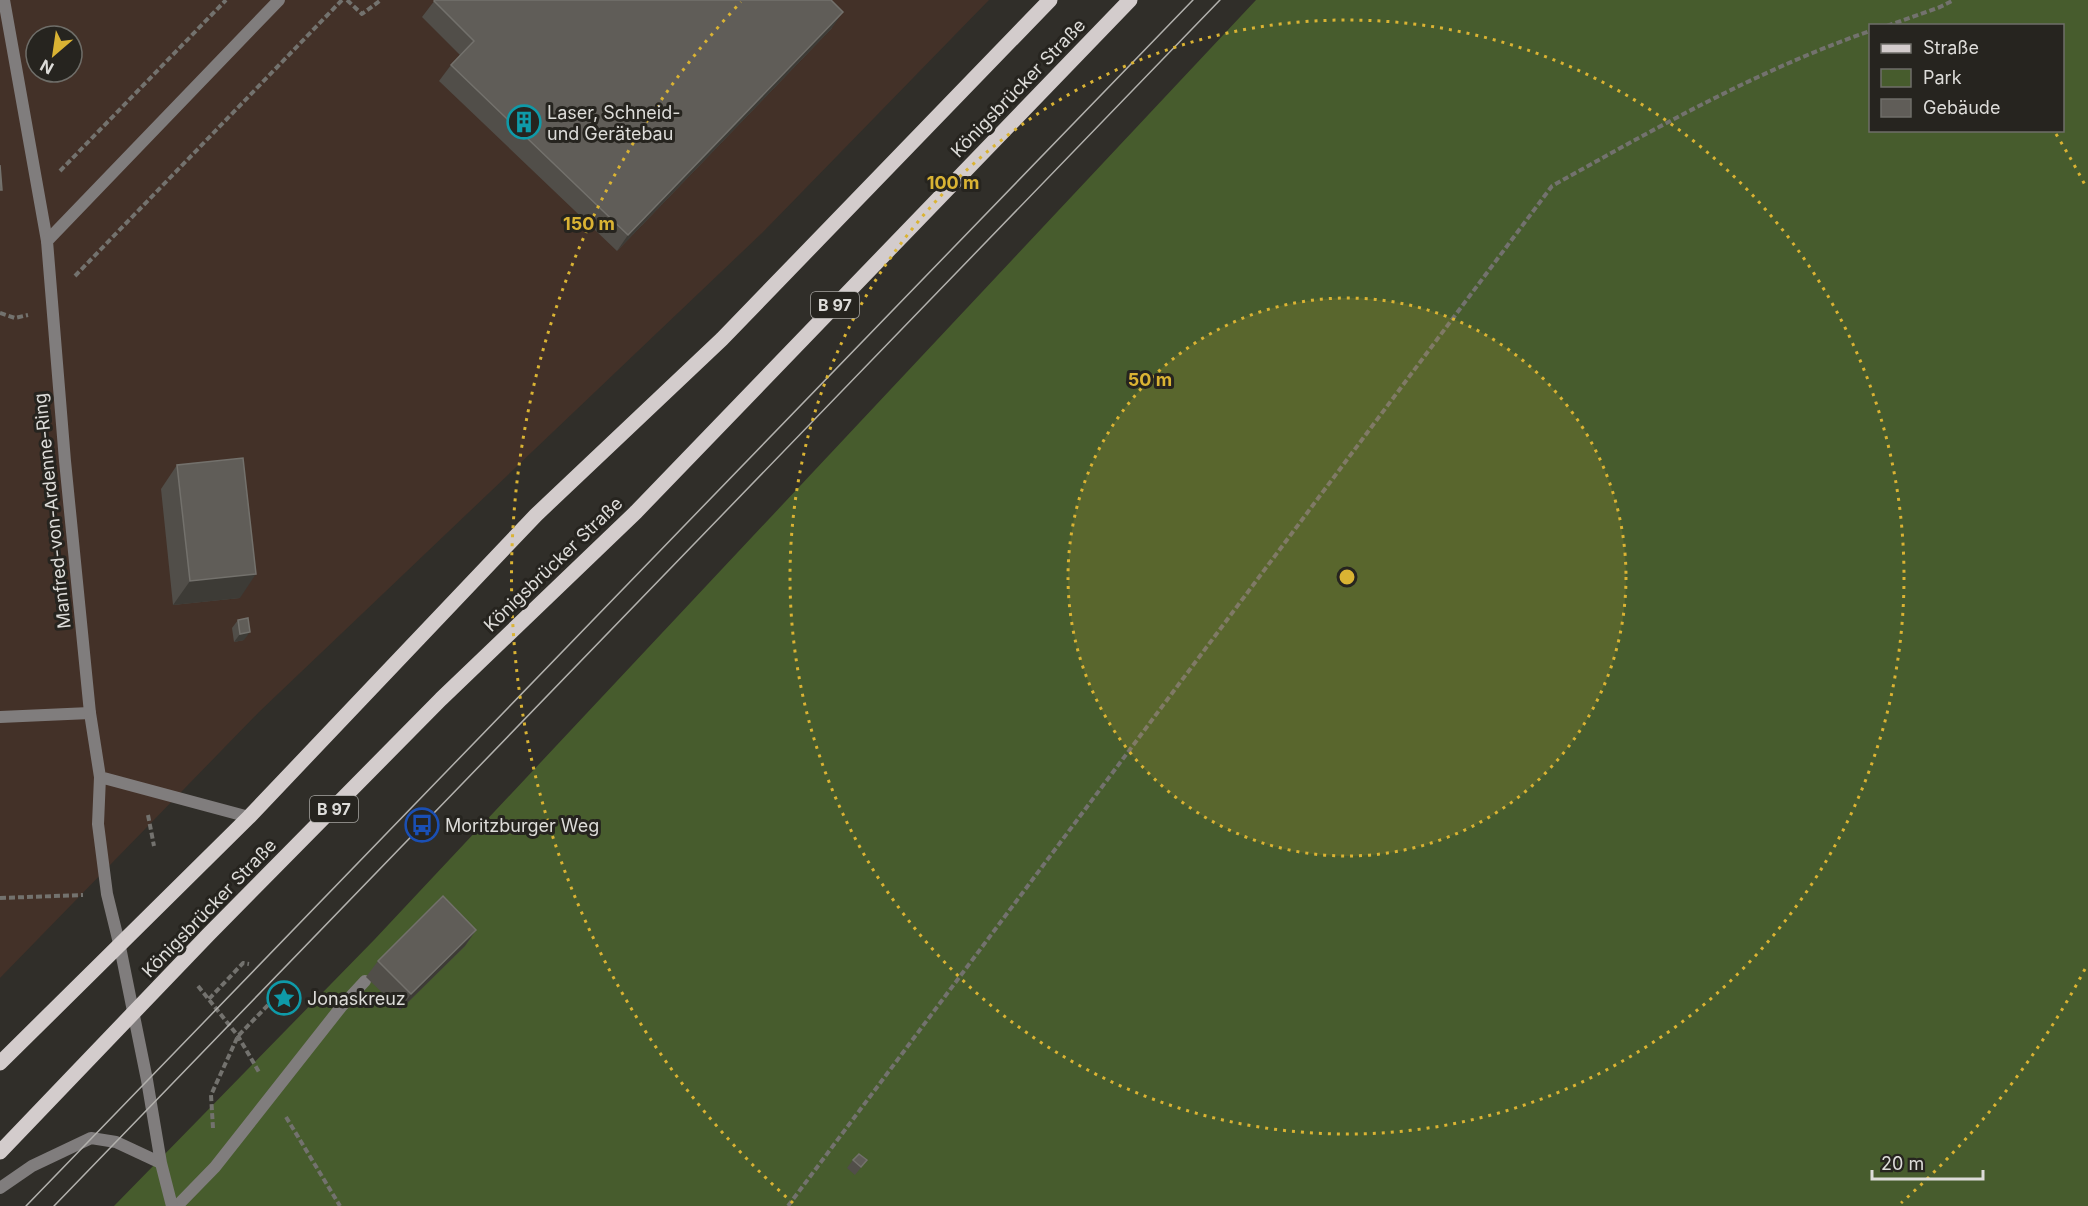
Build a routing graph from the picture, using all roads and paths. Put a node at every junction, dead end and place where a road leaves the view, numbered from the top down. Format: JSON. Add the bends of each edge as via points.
{"nodes":[{"id":1,"x":4,"y":0,"type":"edge"},
{"id":2,"x":226,"y":0,"type":"edge"},
{"id":3,"x":279,"y":0,"type":"edge"},
{"id":4,"x":342,"y":0,"type":"edge"},
{"id":5,"x":347,"y":0,"type":"edge"},
{"id":6,"x":381,"y":0,"type":"edge"},
{"id":7,"x":1050,"y":0,"type":"edge"},
{"id":8,"x":1130,"y":0,"type":"edge"},
{"id":9,"x":1954,"y":0,"type":"edge"},
{"id":10,"x":1893,"y":24,"type":"edge"},
{"id":11,"x":1869,"y":31,"type":"edge"},
{"id":12,"x":39,"y":194,"type":"junction"},
{"id":13,"x":47,"y":241,"type":"junction"},
{"id":14,"x":52,"y":300,"type":"junction"},
{"id":15,"x":0,"y":313,"type":"edge"},
{"id":16,"x":15,"y":318,"type":"dead end"},
{"id":17,"x":90,"y":713,"type":"junction"},
{"id":18,"x":0,"y":717,"type":"edge"},
{"id":19,"x":100,"y":777,"type":"junction"},
{"id":20,"x":249,"y":817,"type":"junction"},
{"id":21,"x":107,"y":894,"type":"junction"},
{"id":22,"x":0,"y":898,"type":"edge"},
{"id":23,"x":120,"y":947,"type":"junction"},
{"id":24,"x":249,"y":964,"type":"dead end"},
{"id":25,"x":366,"y":981,"type":"dead end"},
{"id":26,"x":270,"y":992,"type":"dead end"},
{"id":27,"x":133,"y":1013,"type":"junction"},
{"id":28,"x":238,"y":1036,"type":"junction"},
{"id":29,"x":0,"y":1063,"type":"edge"},
{"id":30,"x":272,"y":1094,"type":"junction"},
{"id":31,"x":0,"y":1152,"type":"edge"},
{"id":32,"x":160,"y":1163,"type":"junction"},
{"id":33,"x":215,"y":1167,"type":"junction"},
{"id":34,"x":0,"y":1188,"type":"edge"},
{"id":35,"x":172,"y":1206,"type":"edge"},
{"id":36,"x":177,"y":1206,"type":"edge"},
{"id":37,"x":340,"y":1206,"type":"edge"},
{"id":38,"x":788,"y":1206,"type":"edge"}],
"edges":[{"from":1,"to":12,"type":"street","name":"Manfred-von-Ardenne-Ring"},
{"from":2,"to":12,"type":"path"},
{"from":3,"to":13,"type":"street"},
{"from":4,"to":14,"type":"path"},
{"from":5,"to":6,"type":"path","via":[[362,14]]},
{"from":7,"to":20,"type":"main road","name":"Königsbrücker Straße","via":[[722,339],[536,515]]},
{"from":8,"to":27,"type":"main road","name":"Königsbrücker Straße","number":"B 97","via":[[636,512],[441,699]]},
{"from":9,"to":10,"type":"path"},
{"from":11,"to":38,"type":"path","via":[[1816,50],[1690,109],[1552,186]]},
{"from":12,"to":13,"type":"street","name":"Manfred-von-Ardenne-Ring"},
{"from":13,"to":14,"type":"street","name":"Manfred-von-Ardenne-Ring"},
{"from":14,"to":17,"type":"street","name":"Manfred-von-Ardenne-Ring"},
{"from":15,"to":16,"type":"path"},
{"from":17,"to":18,"type":"street"},
{"from":17,"to":19,"type":"street","name":"Manfred-von-Ardenne-Ring"},
{"from":19,"to":20,"type":"street"},
{"from":19,"to":21,"type":"street","name":"Manfred-von-Ardenne-Ring","via":[[98,824]]},
{"from":20,"to":23,"type":"main road","name":"Königsbrücker Straße"},
{"from":21,"to":22,"type":"path"},
{"from":21,"to":23,"type":"street","name":"Manfred-von-Ardenne-Ring"},
{"from":23,"to":27,"type":"street"},
{"from":23,"to":29,"type":"main road","name":"Königsbrücker Straße"},
{"from":24,"to":28,"type":"path","via":[[243,963],[209,999]]},
{"from":25,"to":30,"type":"street"},
{"from":26,"to":28,"type":"path","via":[[268,1004]]},
{"from":27,"to":31,"type":"main road","name":"Königsbrücker Straße","number":"B 97"},
{"from":27,"to":32,"type":"street"},
{"from":28,"to":30,"type":"path"},
{"from":28,"to":33,"type":"path","via":[[211,1095]]},
{"from":30,"to":33,"type":"street"},
{"from":30,"to":37,"type":"path"},
{"from":32,"to":34,"type":"street","via":[[116,1142],[91,1138],[32,1166]]},
{"from":32,"to":35,"type":"street"},
{"from":33,"to":36,"type":"street"}]}
